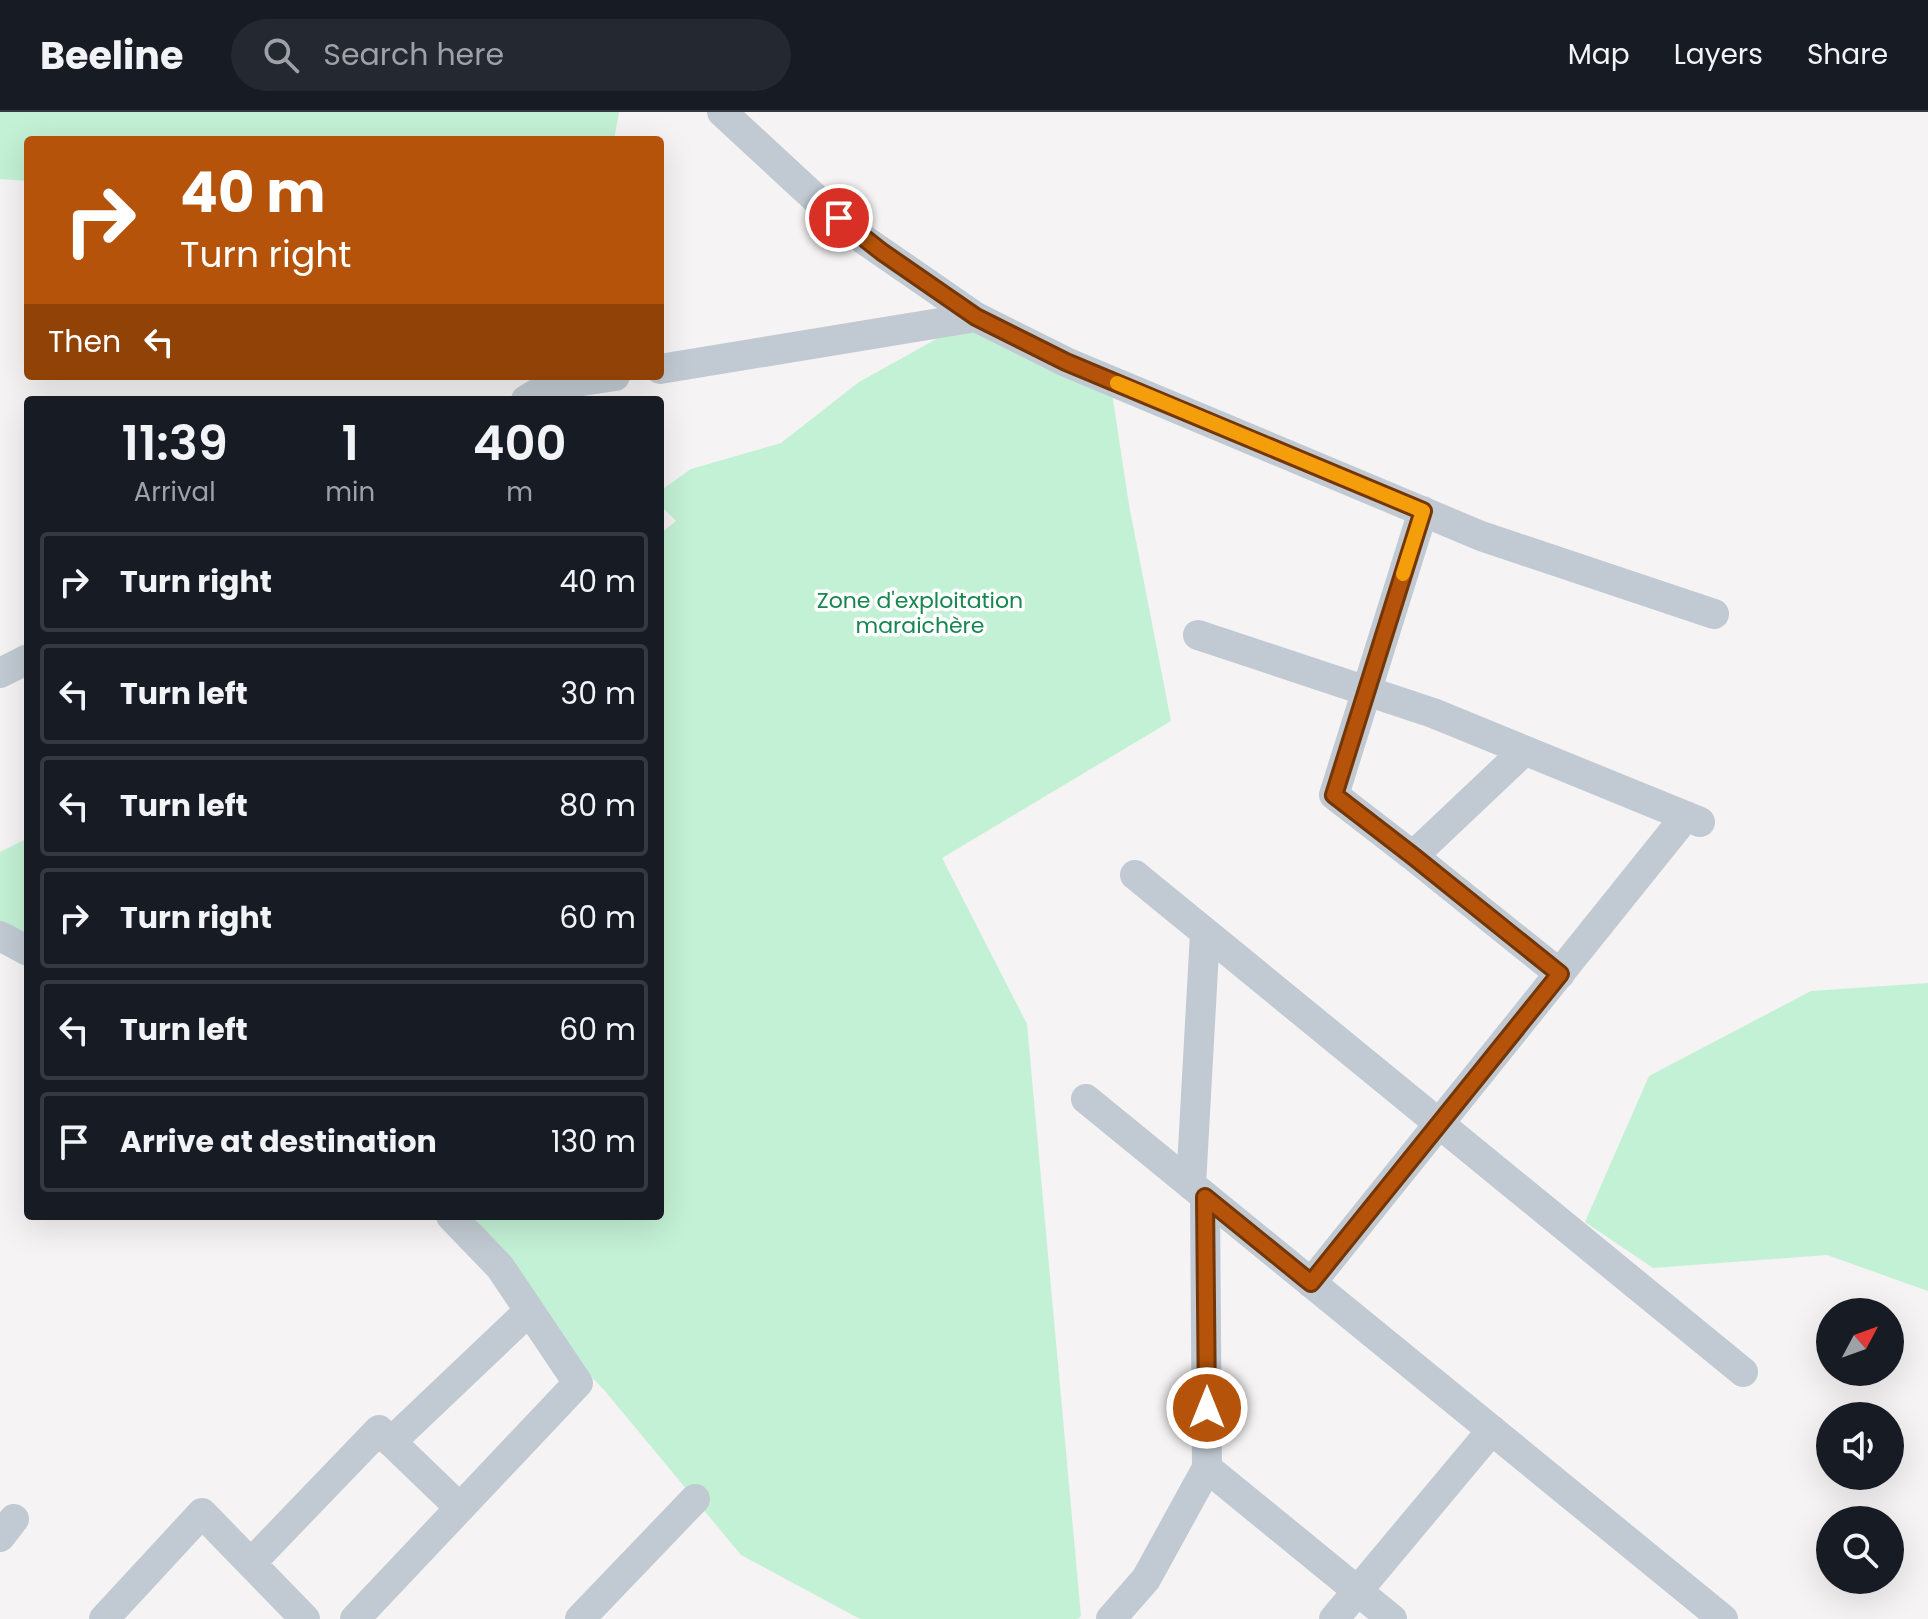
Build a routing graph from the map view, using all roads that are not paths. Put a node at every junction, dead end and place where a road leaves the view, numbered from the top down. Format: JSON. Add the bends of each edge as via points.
{"nodes":[{"id":1,"x":722,"y":112,"type":"edge"},
{"id":2,"x":976,"y":317,"type":"junction"},
{"id":3,"x":664,"y":368,"type":"edge"},
{"id":4,"x":589,"y":380,"type":"edge"},
{"id":5,"x":533,"y":396,"type":"edge"},
{"id":6,"x":1423,"y":511,"type":"junction"},
{"id":7,"x":1714,"y":614,"type":"dead end"},
{"id":8,"x":1198,"y":635,"type":"dead end"},
{"id":9,"x":24,"y":661,"type":"edge"},
{"id":10,"x":0,"y":673,"type":"edge"},
{"id":11,"x":1366,"y":691,"type":"junction"},
{"id":12,"x":1524,"y":751,"type":"junction"},
{"id":13,"x":1413,"y":856,"type":"junction"},
{"id":14,"x":1135,"y":875,"type":"dead end"},
{"id":15,"x":1205,"y":933,"type":"junction"},
{"id":16,"x":0,"y":936,"type":"edge"},
{"id":17,"x":24,"y":949,"type":"edge"},
{"id":18,"x":1560,"y":974,"type":"junction"},
{"id":19,"x":1086,"y":1099,"type":"dead end"},
{"id":20,"x":1440,"y":1124,"type":"junction"},
{"id":21,"x":1198,"y":1191,"type":"junction"},
{"id":22,"x":455,"y":1220,"type":"edge"},
{"id":23,"x":1311,"y":1283,"type":"junction"},
{"id":24,"x":529,"y":1311,"type":"junction"},
{"id":25,"x":1743,"y":1372,"type":"dead end"},
{"id":26,"x":1492,"y":1430,"type":"junction"},
{"id":27,"x":391,"y":1442,"type":"junction"},
{"id":28,"x":1207,"y":1468,"type":"junction"},
{"id":29,"x":695,"y":1499,"type":"dead end"},
{"id":30,"x":460,"y":1508,"type":"junction"},
{"id":31,"x":251,"y":1563,"type":"junction"},
{"id":32,"x":1358,"y":1591,"type":"junction"},
{"id":33,"x":104,"y":1619,"type":"edge"},
{"id":34,"x":305,"y":1619,"type":"edge"},
{"id":35,"x":355,"y":1619,"type":"edge"},
{"id":36,"x":580,"y":1619,"type":"edge"},
{"id":37,"x":1111,"y":1619,"type":"edge"},
{"id":38,"x":1334,"y":1619,"type":"edge"},
{"id":39,"x":1392,"y":1619,"type":"edge"},
{"id":40,"x":1723,"y":1619,"type":"edge"}],
"edges":[{"from":1,"to":2,"type":"street","via":[[863,239]]},
{"from":2,"to":3,"type":"street"},
{"from":2,"to":6,"type":"street","via":[[1066,362]]},
{"from":4,"to":5,"type":"street","via":[[549,386]]},
{"from":6,"to":7,"type":"street","via":[[1481,536]]},
{"from":6,"to":11,"type":"street"},
{"from":8,"to":11,"type":"street"},
{"from":9,"to":10,"type":"street"},
{"from":11,"to":12,"type":"street"},
{"from":11,"to":13,"type":"street","via":[[1334,795]]},
{"from":12,"to":13,"type":"street"},
{"from":12,"to":18,"type":"street","via":[[1693,819]]},
{"from":13,"to":18,"type":"street"},
{"from":14,"to":15,"type":"street"},
{"from":15,"to":20,"type":"street"},
{"from":15,"to":21,"type":"street"},
{"from":16,"to":17,"type":"street"},
{"from":18,"to":20,"type":"street"},
{"from":19,"to":21,"type":"street"},
{"from":20,"to":23,"type":"street"},
{"from":20,"to":25,"type":"street"},
{"from":21,"to":23,"type":"street"},
{"from":21,"to":28,"type":"street"},
{"from":22,"to":24,"type":"street","via":[[500,1267]]},
{"from":23,"to":26,"type":"street"},
{"from":24,"to":27,"type":"street"},
{"from":24,"to":30,"type":"street","via":[[578,1383]]},
{"from":26,"to":32,"type":"street"},
{"from":26,"to":40,"type":"street"},
{"from":27,"to":30,"type":"street"},
{"from":27,"to":31,"type":"street","via":[[379,1430]]},
{"from":28,"to":32,"type":"street"},
{"from":28,"to":37,"type":"street","via":[[1146,1579]]},
{"from":29,"to":36,"type":"street"},
{"from":30,"to":35,"type":"street"},
{"from":31,"to":33,"type":"street","via":[[202,1513]]},
{"from":31,"to":34,"type":"street"},
{"from":32,"to":38,"type":"street"},
{"from":32,"to":39,"type":"street"}]}
